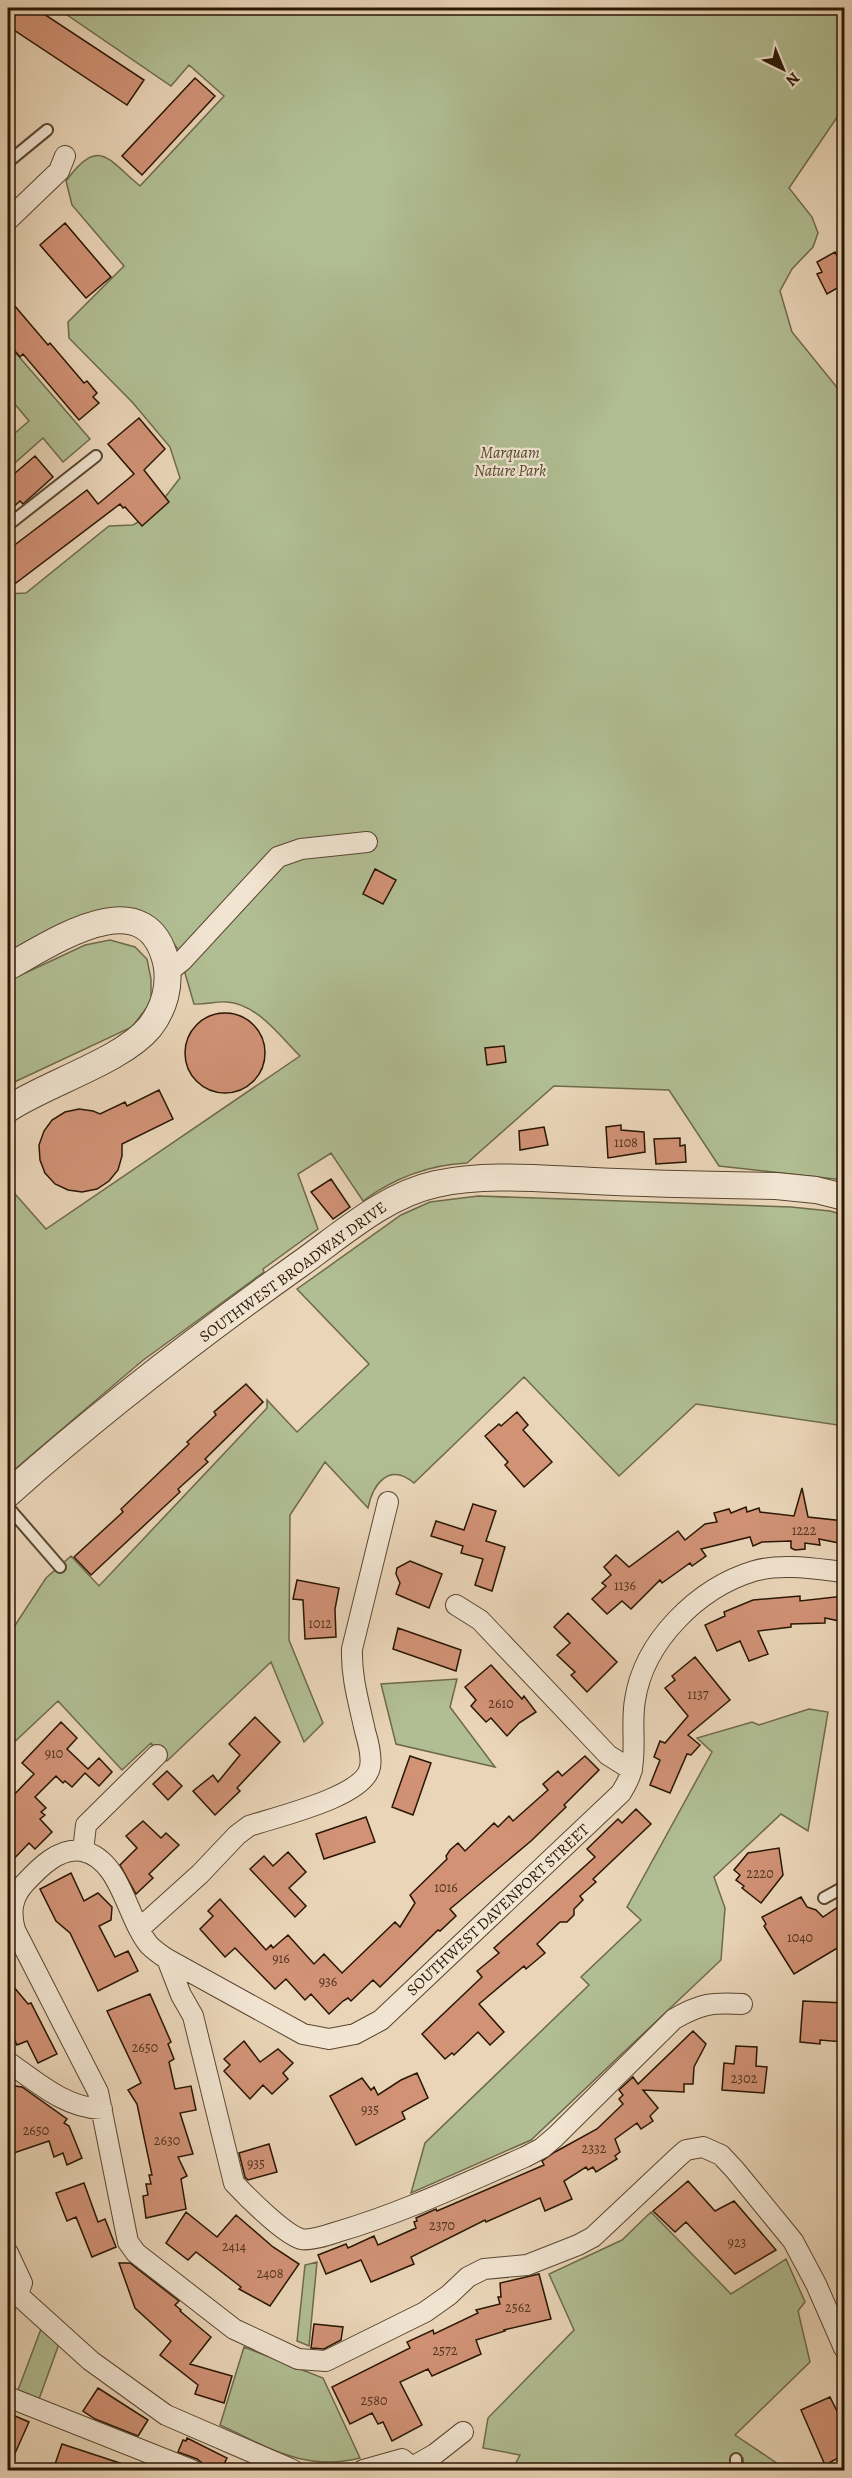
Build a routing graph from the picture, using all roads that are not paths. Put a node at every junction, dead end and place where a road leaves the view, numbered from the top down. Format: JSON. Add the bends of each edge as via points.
{"nodes":[{"id":1,"x":47,"y":130,"type":"dead end"},
{"id":2,"x":65,"y":156,"type":"dead end"},
{"id":3,"x":8,"y":162,"type":"edge"},
{"id":4,"x":8,"y":220,"type":"edge"},
{"id":5,"x":96,"y":456,"type":"dead end"},
{"id":6,"x":8,"y":525,"type":"edge"},
{"id":7,"x":367,"y":843,"type":"dead end"},
{"id":8,"x":8,"y":967,"type":"edge"},
{"id":9,"x":168,"y":972,"type":"junction"},
{"id":10,"x":8,"y":1109,"type":"edge"},
{"id":11,"x":844,"y":1197,"type":"edge"},
{"id":12,"x":8,"y":1494,"type":"edge"},
{"id":13,"x":388,"y":1502,"type":"dead end"},
{"id":14,"x":8,"y":1507,"type":"edge"},
{"id":15,"x":60,"y":1567,"type":"dead end"},
{"id":16,"x":844,"y":1572,"type":"edge"},
{"id":17,"x":456,"y":1605,"type":"dead end"},
{"id":18,"x":157,"y":1755,"type":"dead end"},
{"id":19,"x":632,"y":1770,"type":"junction"},
{"id":20,"x":83,"y":1851,"type":"junction"},
{"id":21,"x":844,"y":1887,"type":"edge"},
{"id":22,"x":824,"y":1898,"type":"dead end"},
{"id":23,"x":140,"y":1929,"type":"junction"},
{"id":24,"x":166,"y":1959,"type":"junction"},
{"id":25,"x":742,"y":2004,"type":"dead end"},
{"id":26,"x":8,"y":2062,"type":"edge"},
{"id":27,"x":102,"y":2109,"type":"junction"},
{"id":28,"x":8,"y":2253,"type":"edge"},
{"id":29,"x":13,"y":2290,"type":"edge"},
{"id":30,"x":844,"y":2348,"type":"edge"},
{"id":31,"x":8,"y":2397,"type":"edge"},
{"id":32,"x":463,"y":2432,"type":"dead end"},
{"id":33,"x":736,"y":2459,"type":"dead end"},
{"id":34,"x":192,"y":2470,"type":"edge"},
{"id":35,"x":293,"y":2470,"type":"edge"},
{"id":36,"x":363,"y":2470,"type":"edge"},
{"id":37,"x":407,"y":2470,"type":"edge"},
{"id":38,"x":736,"y":2470,"type":"edge"}],
"edges":[{"from":1,"to":3,"type":"lane"},
{"from":2,"to":4,"type":"street","via":[[59,171]]},
{"from":5,"to":6,"type":"lane"},
{"from":7,"to":9,"type":"street","via":[[301,849],[278,857]]},
{"from":8,"to":9,"type":"street","via":[[84,928],[122,919],[145,926],[156,936]]},
{"from":9,"to":10,"type":"street","via":[[158,1015],[142,1036]]},
{"from":11,"to":12,"type":"street","name":"SOUTHWEST BROADWAY DRIVE","via":[[776,1186],[529,1179],[434,1184],[382,1206],[278,1280],[85,1427]]},
{"from":13,"to":23,"type":"street","via":[[352,1649],[351,1670],[370,1768],[363,1781],[343,1795],[249,1826]]},
{"from":14,"to":15,"type":"lane"},
{"from":16,"to":19,"type":"street","name":"SOUTHWEST DAVENPORT STREET","via":[[778,1567],[755,1571],[714,1590],[682,1614],[654,1651],[640,1682],[635,1698]]},
{"from":17,"to":19,"type":"street","via":[[480,1620],[608,1755]]},
{"from":18,"to":20,"type":"street","via":[[86,1825]]},
{"from":19,"to":24,"type":"street","name":"SOUTHWEST DAVENPORT STREET","via":[[621,1793],[381,2020],[356,2034],[329,2039],[303,2034]]},
{"from":20,"to":23,"type":"street","name":"SOUTHWEST DAVENPORT STREET","via":[[109,1868]]},
{"from":20,"to":27,"type":"street","via":[[64,1852],[23,1885],[12,1908],[12,1919],[98,2092]]},
{"from":21,"to":22,"type":"lane"},
{"from":23,"to":24,"type":"street","name":"SOUTHWEST DAVENPORT STREET","via":[[149,1945]]},
{"from":24,"to":25,"type":"street","via":[[193,2016],[234,2183],[302,2239],[384,2218],[534,2153],[674,2019],[694,2007],[713,2002]]},
{"from":26,"to":27,"type":"street","via":[[61,2099],[84,2109]]},
{"from":27,"to":30,"type":"street","via":[[123,2222],[128,2242],[136,2253],[234,2329],[298,2358],[326,2361],[425,2312],[484,2269],[527,2265],[578,2245],[592,2237],[686,2150],[703,2147],[721,2155],[793,2241]]},
{"from":28,"to":29,"type":"street","via":[[22,2283]]},
{"from":29,"to":35,"type":"street","via":[[91,2361],[166,2415]]},
{"from":31,"to":34,"type":"street"},
{"from":32,"to":37,"type":"street"},
{"from":33,"to":38,"type":"lane"},
{"from":36,"to":37,"type":"street","via":[[402,2459],[408,2464]]}]}
